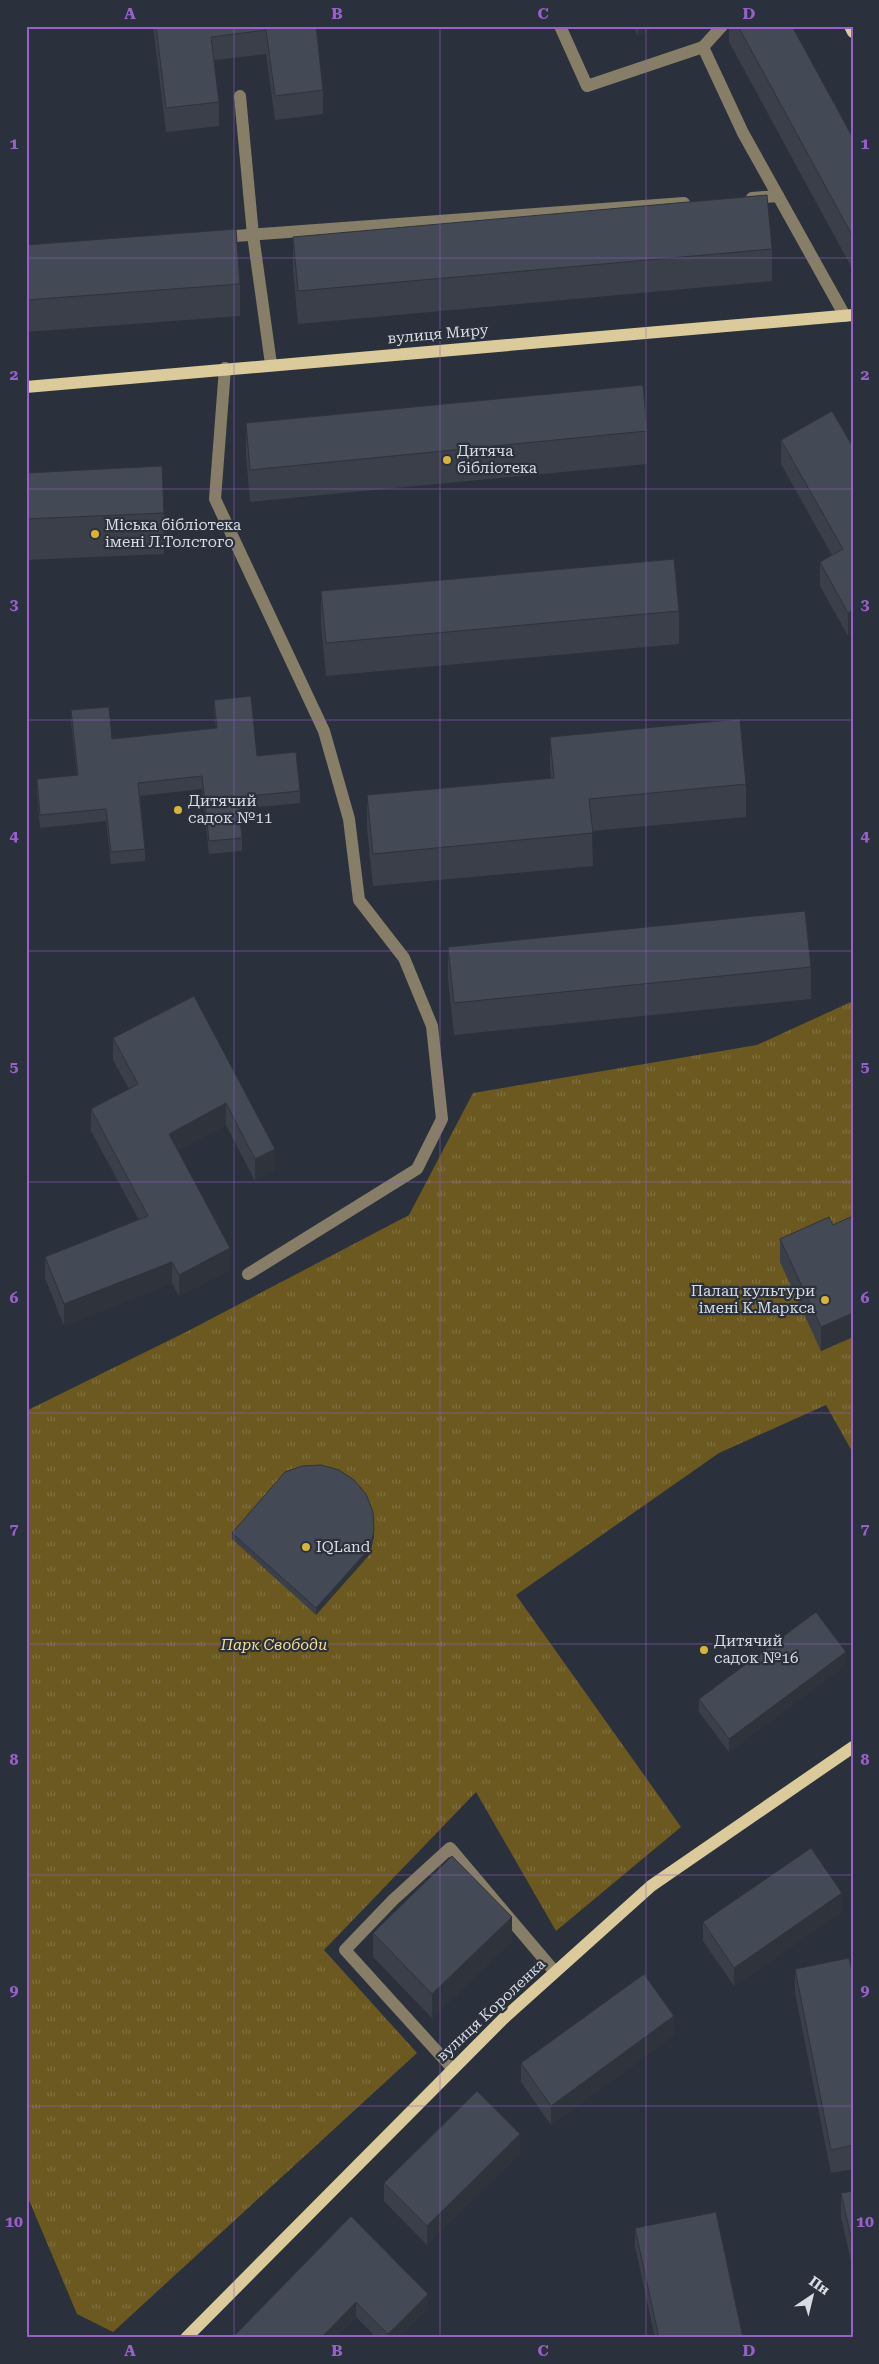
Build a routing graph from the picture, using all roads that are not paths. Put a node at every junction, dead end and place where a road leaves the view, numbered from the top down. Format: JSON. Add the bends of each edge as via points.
{"nodes":[{"id":1,"x":560,"y":26,"type":"edge"},
{"id":2,"x":722,"y":26,"type":"edge"},
{"id":3,"x":850,"y":26,"type":"edge"},
{"id":4,"x":853,"y":32,"type":"edge"},
{"id":5,"x":703,"y":47,"type":"junction"},
{"id":6,"x":240,"y":96,"type":"dead end"},
{"id":7,"x":778,"y":196,"type":"junction"},
{"id":8,"x":738,"y":199,"type":"edge"},
{"id":9,"x":699,"y":202,"type":"edge"},
{"id":10,"x":253,"y":235,"type":"junction"},
{"id":11,"x":204,"y":238,"type":"edge"},
{"id":12,"x":849,"y":316,"type":"edge"},
{"id":13,"x":271,"y":364,"type":"junction"},
{"id":14,"x":225,"y":368,"type":"junction"},
{"id":15,"x":26,"y":387,"type":"edge"},
{"id":16,"x":248,"y":1274,"type":"dead end"},
{"id":17,"x":853,"y":1747,"type":"edge"},
{"id":18,"x":555,"y":1972,"type":"junction"},
{"id":19,"x":453,"y":2069,"type":"junction"},
{"id":20,"x":186,"y":2338,"type":"edge"}],
"edges":[{"from":1,"to":5,"type":"lane","via":[[587,86]]},
{"from":2,"to":5,"type":"lane"},
{"from":3,"to":4,"type":"main road"},
{"from":5,"to":7,"type":"lane","via":[[743,133]]},
{"from":6,"to":10,"type":"lane"},
{"from":7,"to":8,"type":"lane"},
{"from":7,"to":12,"type":"lane"},
{"from":9,"to":10,"type":"lane"},
{"from":10,"to":11,"type":"lane"},
{"from":10,"to":13,"type":"lane"},
{"from":12,"to":13,"type":"main road","name":"вулиця Миру"},
{"from":13,"to":14,"type":"main road","name":"вулиця Миру"},
{"from":14,"to":15,"type":"main road","name":"вулиця Миру"},
{"from":14,"to":16,"type":"lane","via":[[215,499],[324,732],[349,819],[359,900],[404,958],[432,1026],[442,1119],[417,1169]]},
{"from":17,"to":18,"type":"main road","name":"вулиця Короленка","via":[[651,1886]]},
{"from":18,"to":19,"type":"main road","name":"вулиця Короленка"},
{"from":18,"to":19,"type":"lane","via":[[450,1848],[393,1900],[345,1950]]},
{"from":19,"to":20,"type":"main road","name":"вулиця Короленка"}]}
